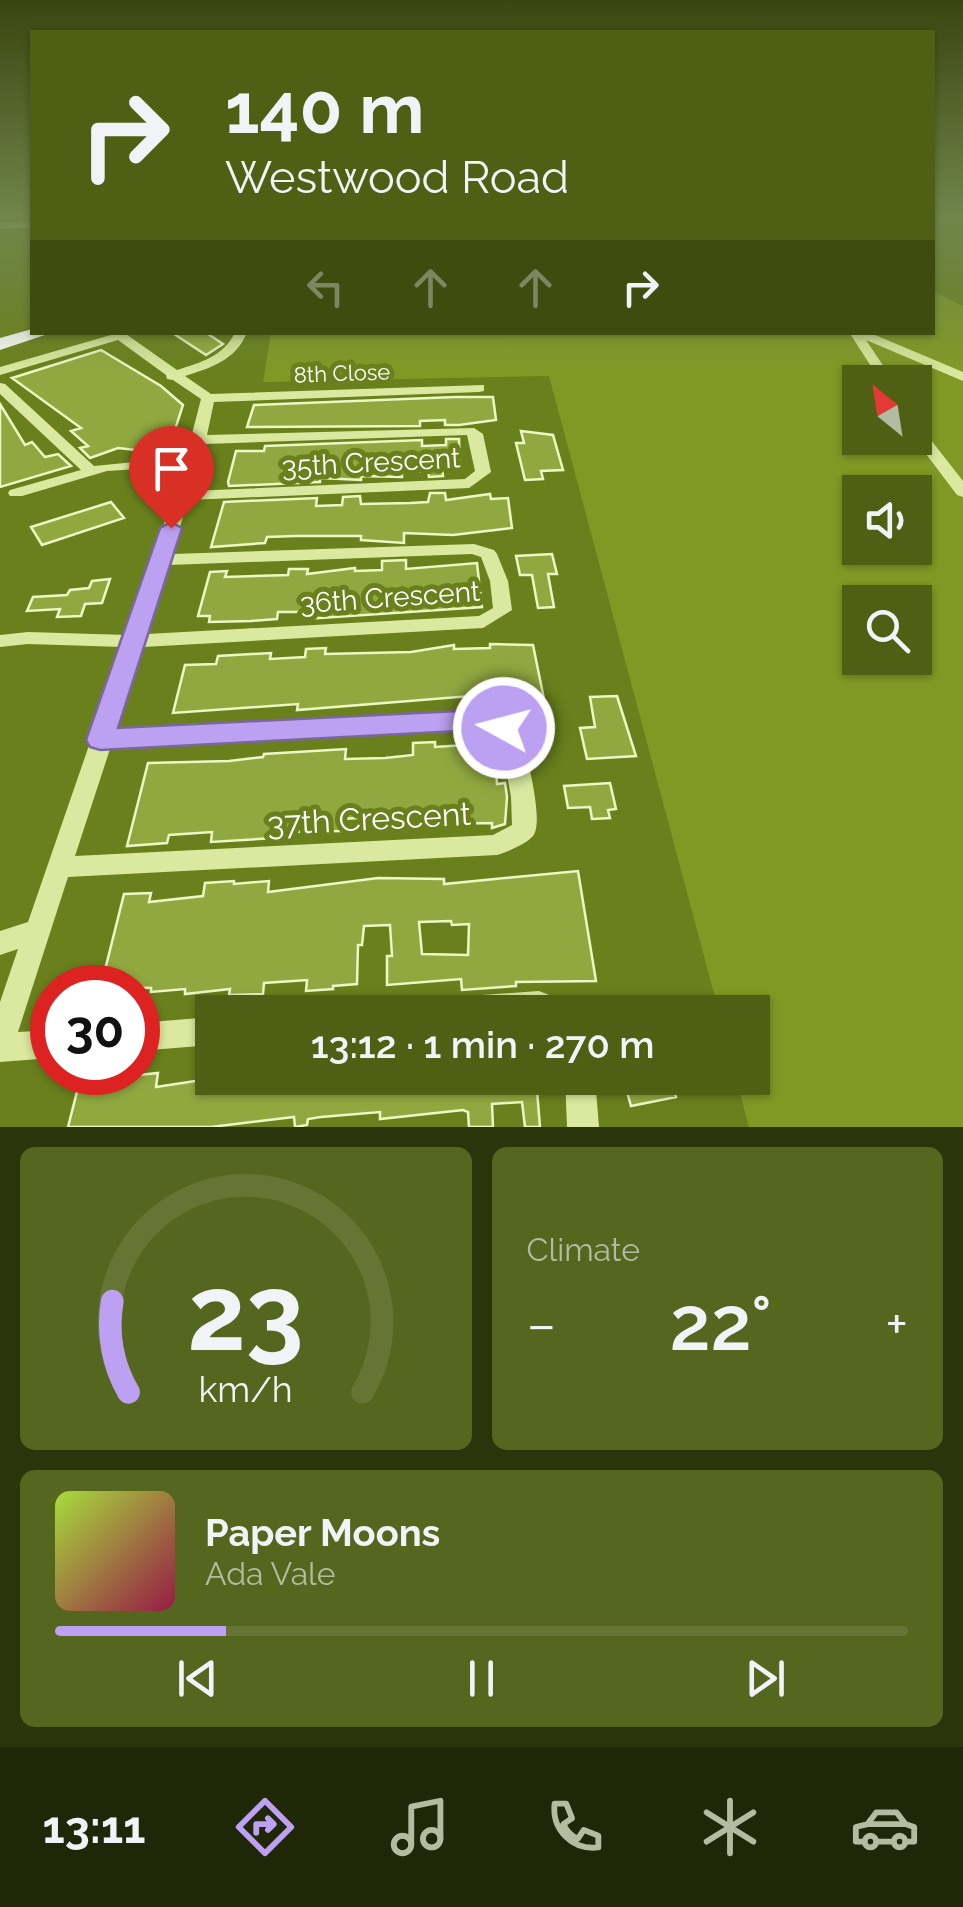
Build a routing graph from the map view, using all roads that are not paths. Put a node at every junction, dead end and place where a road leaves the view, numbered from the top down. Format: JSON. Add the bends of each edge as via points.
{"nodes":[{"id":1,"x":30,"y":326,"type":"edge"},
{"id":2,"x":0,"y":334,"type":"edge"},
{"id":3,"x":33,"y":335,"type":"edge"},
{"id":4,"x":114,"y":335,"type":"edge"},
{"id":5,"x":118,"y":335,"type":"edge"},
{"id":6,"x":240,"y":335,"type":"edge"},
{"id":7,"x":858,"y":335,"type":"edge"},
{"id":8,"x":863,"y":335,"type":"edge"},
{"id":9,"x":0,"y":344,"type":"edge"},
{"id":10,"x":876,"y":365,"type":"edge"},
{"id":11,"x":0,"y":371,"type":"edge"},
{"id":12,"x":172,"y":376,"type":"junction"},
{"id":13,"x":963,"y":377,"type":"edge"},
{"id":14,"x":0,"y":387,"type":"edge"},
{"id":15,"x":478,"y":388,"type":"dead end"},
{"id":16,"x":208,"y":398,"type":"junction"},
{"id":17,"x":199,"y":440,"type":"junction"},
{"id":18,"x":932,"y":451,"type":"edge"},
{"id":19,"x":192,"y":461,"type":"junction"},
{"id":20,"x":90,"y":470,"type":"junction"},
{"id":21,"x":963,"y":492,"type":"edge"},
{"id":22,"x":16,"y":493,"type":"dead end"},
{"id":23,"x":181,"y":496,"type":"junction"},
{"id":24,"x":162,"y":560,"type":"junction"},
{"id":25,"x":133,"y":641,"type":"junction"},
{"id":26,"x":0,"y":642,"type":"edge"},
{"id":27,"x":100,"y":740,"type":"junction"},
{"id":28,"x":60,"y":866,"type":"junction"},
{"id":29,"x":38,"y":931,"type":"junction"},
{"id":30,"x":0,"y":942,"type":"edge"},
{"id":31,"x":195,"y":1032,"type":"edge"},
{"id":32,"x":160,"y":1035,"type":"edge"},
{"id":33,"x":30,"y":1045,"type":"edge"},
{"id":34,"x":0,"y":1046,"type":"edge"},
{"id":35,"x":581,"y":1095,"type":"edge"},
{"id":36,"x":583,"y":1127,"type":"edge"}],
"edges":[{"from":1,"to":2,"type":"highway"},
{"from":3,"to":9,"type":"highway"},
{"from":4,"to":11,"type":"street"},
{"from":5,"to":12,"type":"street"},
{"from":6,"to":12,"type":"street","via":[[226,354]]},
{"from":7,"to":10,"type":"street"},
{"from":8,"to":13,"type":"street"},
{"from":12,"to":16,"type":"street"},
{"from":14,"to":20,"type":"street"},
{"from":15,"to":16,"type":"street","name":"8th Close"},
{"from":16,"to":17,"type":"street"},
{"from":17,"to":19,"type":"street"},
{"from":17,"to":23,"type":"street","name":"35th Crescent","via":[[469,431],[476,434],[483,472],[468,483]]},
{"from":18,"to":21,"type":"street"},
{"from":19,"to":20,"type":"street"},
{"from":19,"to":23,"type":"street"},
{"from":20,"to":22,"type":"street"},
{"from":23,"to":24,"type":"street"},
{"from":24,"to":25,"type":"street"},
{"from":24,"to":25,"type":"street","name":"36th Crescent","via":[[480,550],[500,581],[503,610],[484,622]]},
{"from":25,"to":26,"type":"street"},
{"from":25,"to":27,"type":"street"},
{"from":27,"to":28,"type":"street"},
{"from":27,"to":28,"type":"street","name":"37th Crescent","via":[[488,721],[510,732],[524,830],[498,845]]},
{"from":28,"to":29,"type":"street"},
{"from":29,"to":30,"type":"street"},
{"from":29,"to":34,"type":"street"},
{"from":31,"to":32,"type":"street"},
{"from":33,"to":34,"type":"street"},
{"from":35,"to":36,"type":"street"}]}
